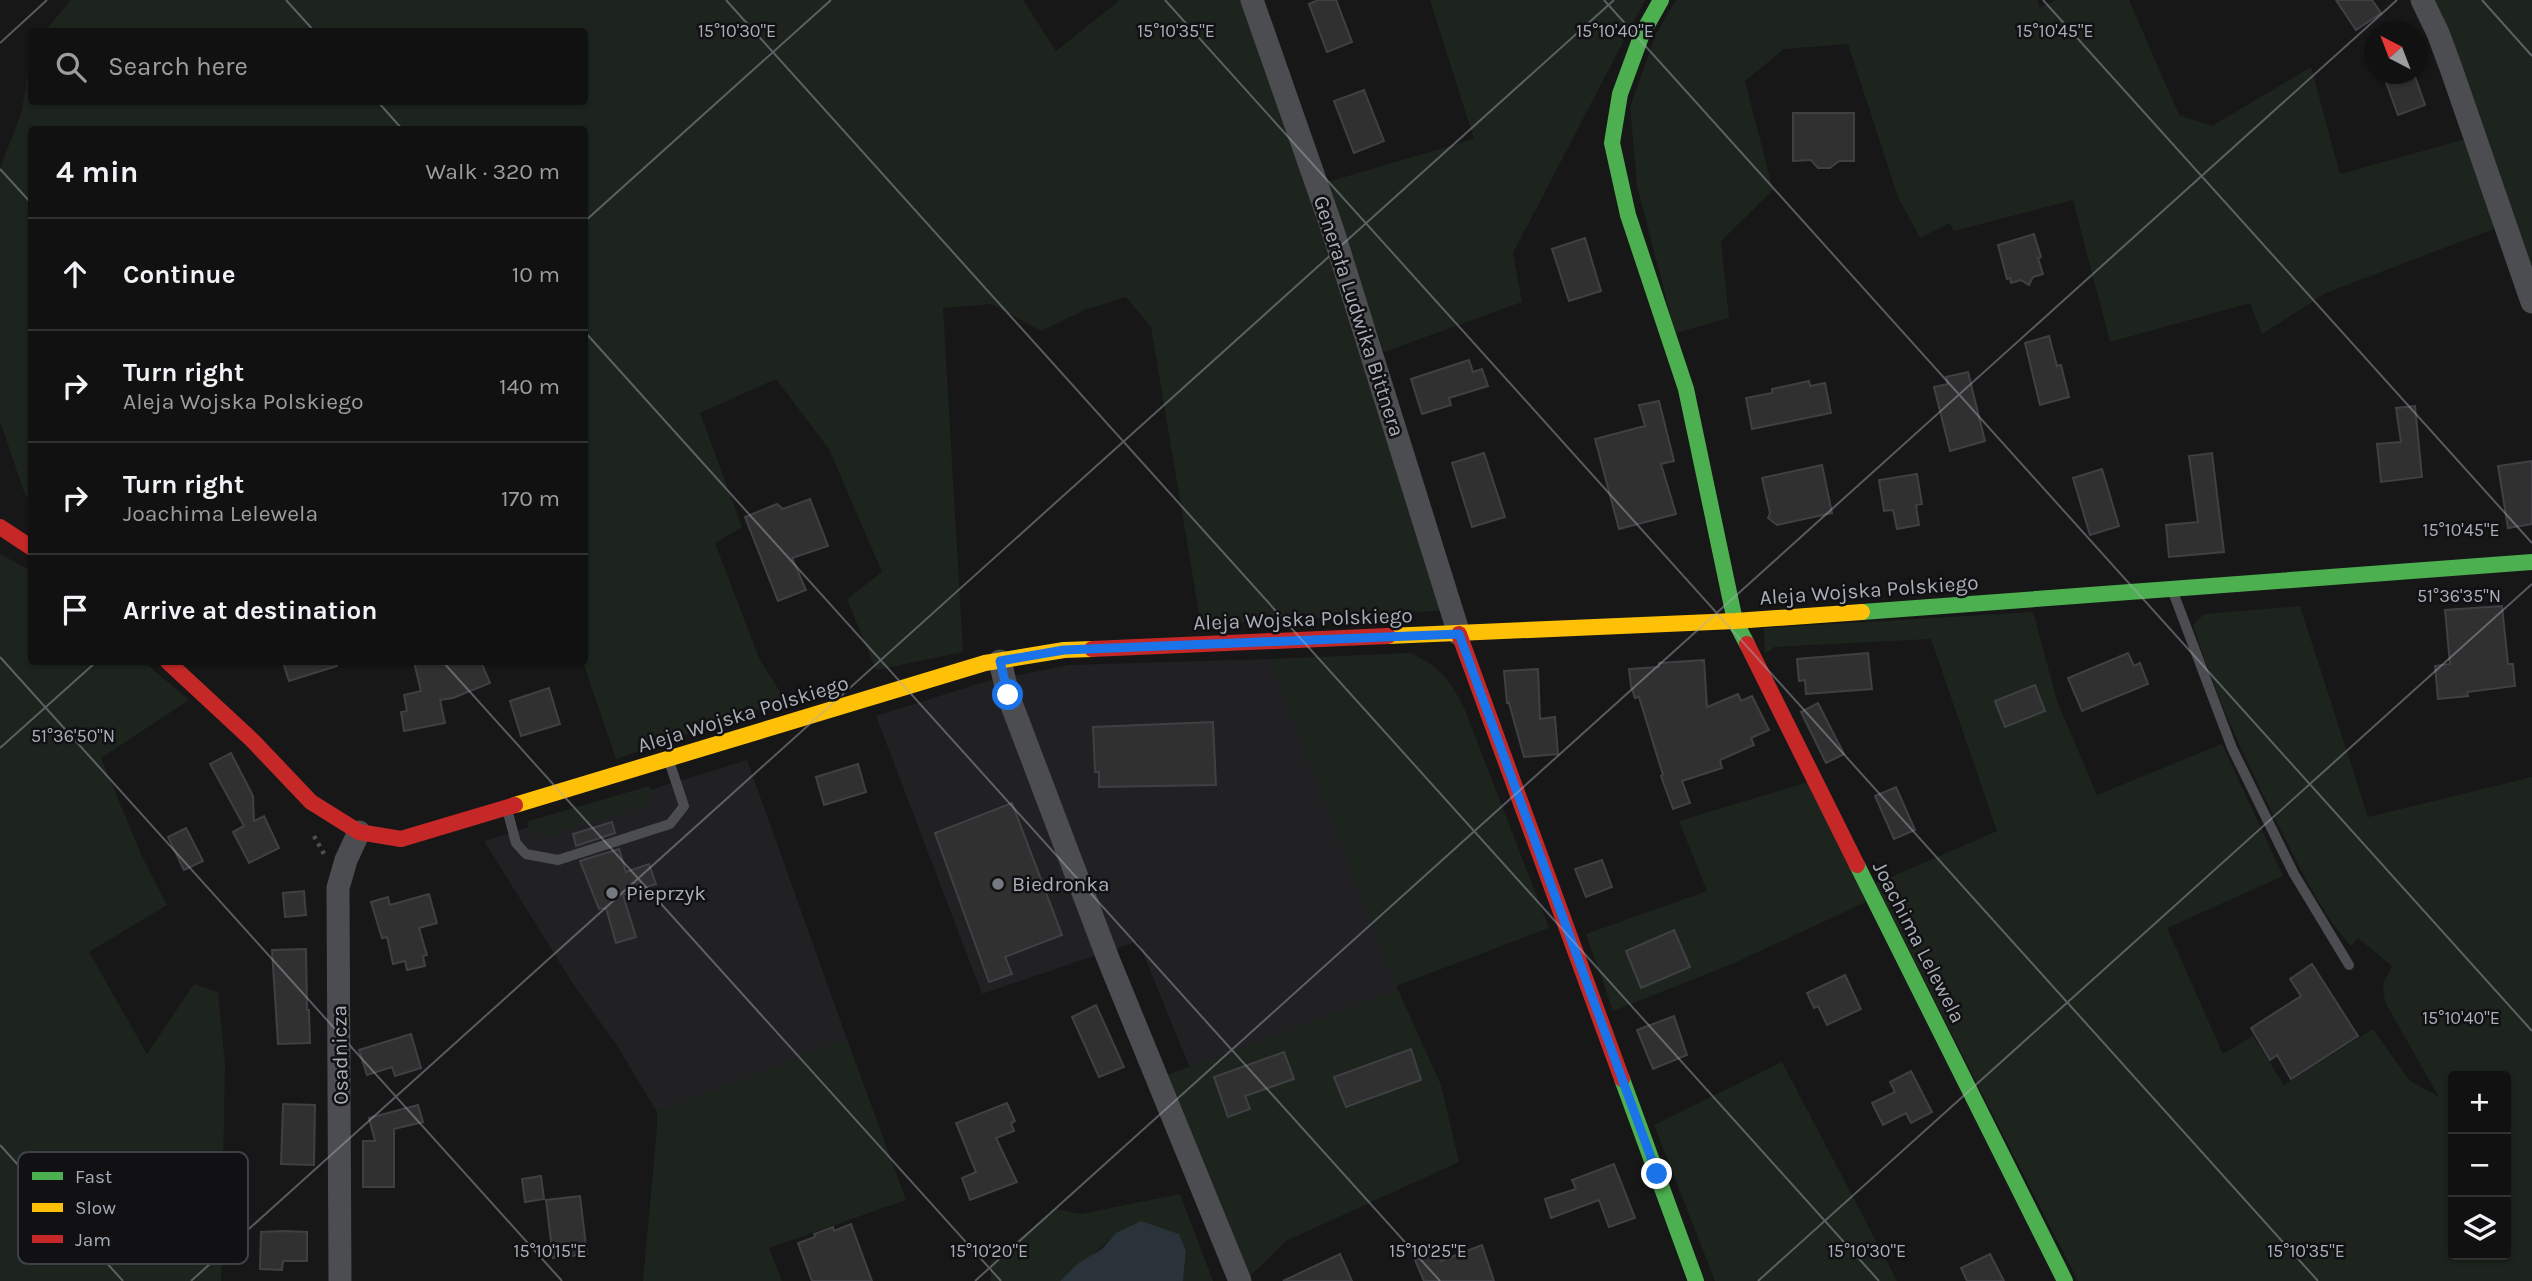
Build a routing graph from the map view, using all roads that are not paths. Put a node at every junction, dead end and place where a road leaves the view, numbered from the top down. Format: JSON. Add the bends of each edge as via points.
{"nodes":[{"id":1,"x":1252,"y":0,"type":"edge"},
{"id":2,"x":1661,"y":0,"type":"edge"},
{"id":3,"x":2422,"y":0,"type":"edge"},
{"id":4,"x":2532,"y":302,"type":"edge"},
{"id":5,"x":0,"y":527,"type":"edge"},
{"id":6,"x":28,"y":545,"type":"edge"},
{"id":7,"x":2532,"y":562,"type":"edge"},
{"id":8,"x":2172,"y":589,"type":"junction"},
{"id":9,"x":1735,"y":621,"type":"junction"},
{"id":10,"x":1459,"y":634,"type":"junction"},
{"id":11,"x":1000,"y":661,"type":"junction"},
{"id":12,"x":171,"y":665,"type":"edge"},
{"id":13,"x":668,"y":758,"type":"junction"},
{"id":14,"x":506,"y":807,"type":"junction"},
{"id":15,"x":359,"y":832,"type":"junction"},
{"id":16,"x":2349,"y":965,"type":"dead end"},
{"id":17,"x":340,"y":1281,"type":"edge"},
{"id":18,"x":1240,"y":1281,"type":"edge"},
{"id":19,"x":1696,"y":1281,"type":"edge"},
{"id":20,"x":2065,"y":1281,"type":"edge"}],
"edges":[{"from":1,"to":10,"type":"street","name":"Generała Ludwika Bittnera","via":[[1332,228]]},
{"from":2,"to":9,"type":"street","name":"Joachima Lelewela","via":[[1642,34],[1620,94],[1612,143],[1628,215],[1686,389]]},
{"from":3,"to":4,"type":"street","via":[[2443,46]]},
{"from":5,"to":6,"type":"street"},
{"from":7,"to":8,"type":"street","name":"Aleja Wojska Polskiego"},
{"from":8,"to":9,"type":"street","name":"Aleja Wojska Polskiego"},
{"from":8,"to":16,"type":"lane","via":[[2232,748],[2294,874]]},
{"from":9,"to":10,"type":"street","name":"Aleja Wojska Polskiego"},
{"from":9,"to":20,"type":"street","name":"Joachima Lelewela"},
{"from":10,"to":11,"type":"street","name":"Aleja Wojska Polskiego","via":[[1064,650]]},
{"from":10,"to":19,"type":"street"},
{"from":11,"to":13,"type":"street","name":"Aleja Wojska Polskiego"},
{"from":11,"to":18,"type":"street","via":[[1008,695],[1109,961]]},
{"from":12,"to":15,"type":"street","name":"Aleja Wojska Polskiego","via":[[311,802]]},
{"from":13,"to":14,"type":"street","name":"Aleja Wojska Polskiego"},
{"from":13,"to":14,"type":"lane","via":[[684,807],[670,824],[558,860],[526,854],[516,843]]},
{"from":14,"to":15,"type":"street","name":"Aleja Wojska Polskiego","via":[[401,839]]},
{"from":15,"to":17,"type":"street","name":"Osadnicza","via":[[338,888]]}]}
